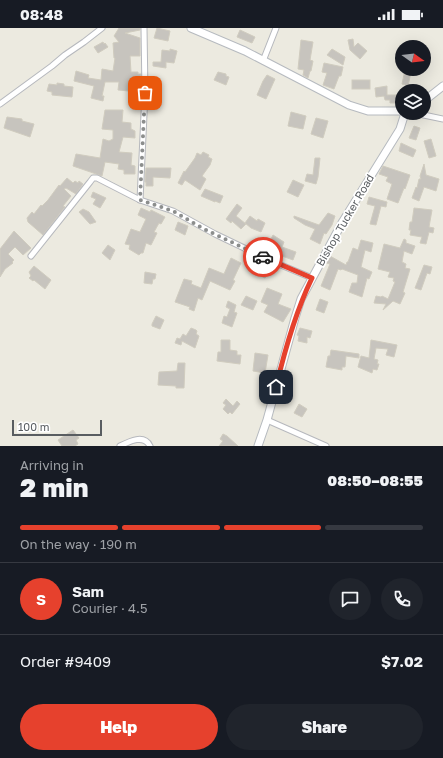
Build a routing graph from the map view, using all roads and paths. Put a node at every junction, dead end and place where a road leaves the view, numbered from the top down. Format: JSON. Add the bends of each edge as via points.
{"nodes":[{"id":1,"x":102,"y":28,"type":"edge"},
{"id":2,"x":144,"y":28,"type":"edge"},
{"id":3,"x":191,"y":28,"type":"edge"},
{"id":4,"x":276,"y":28,"type":"edge"},
{"id":5,"x":263,"y":61,"type":"junction"},
{"id":6,"x":443,"y":86,"type":"edge"},
{"id":7,"x":431,"y":95,"type":"edge"},
{"id":8,"x":0,"y":104,"type":"edge"},
{"id":9,"x":395,"y":112,"type":"edge"},
{"id":10,"x":431,"y":117,"type":"edge"},
{"id":11,"x":443,"y":119,"type":"edge"},
{"id":12,"x":403,"y":120,"type":"edge"},
{"id":13,"x":140,"y":200,"type":"junction"},
{"id":14,"x":30,"y":256,"type":"dead end"},
{"id":15,"x":312,"y":278,"type":"junction"},
{"id":16,"x":267,"y":420,"type":"junction"},
{"id":17,"x":120,"y":446,"type":"edge"},
{"id":18,"x":150,"y":446,"type":"edge"},
{"id":19,"x":258,"y":446,"type":"edge"},
{"id":20,"x":326,"y":446,"type":"edge"}],
"edges":[{"from":1,"to":8,"type":"street"},
{"from":2,"to":13,"type":"street","via":[[145,93]]},
{"from":3,"to":5,"type":"main road"},
{"from":4,"to":5,"type":"street"},
{"from":5,"to":9,"type":"main road","via":[[349,106]]},
{"from":6,"to":7,"type":"main road"},
{"from":10,"to":11,"type":"street"},
{"from":12,"to":15,"type":"main road","name":"Bishop Tucker Road","via":[[400,129],[343,221]]},
{"from":13,"to":14,"type":"street","via":[[94,178]]},
{"from":13,"to":15,"type":"street","via":[[173,211],[222,238]]},
{"from":15,"to":16,"type":"main road","name":"Bishop Tucker Road","via":[[301,299]]},
{"from":16,"to":19,"type":"main road","name":"Bishop Tucker Road"},
{"from":16,"to":20,"type":"street"},
{"from":17,"to":18,"type":"street","via":[[142,439]]}]}
